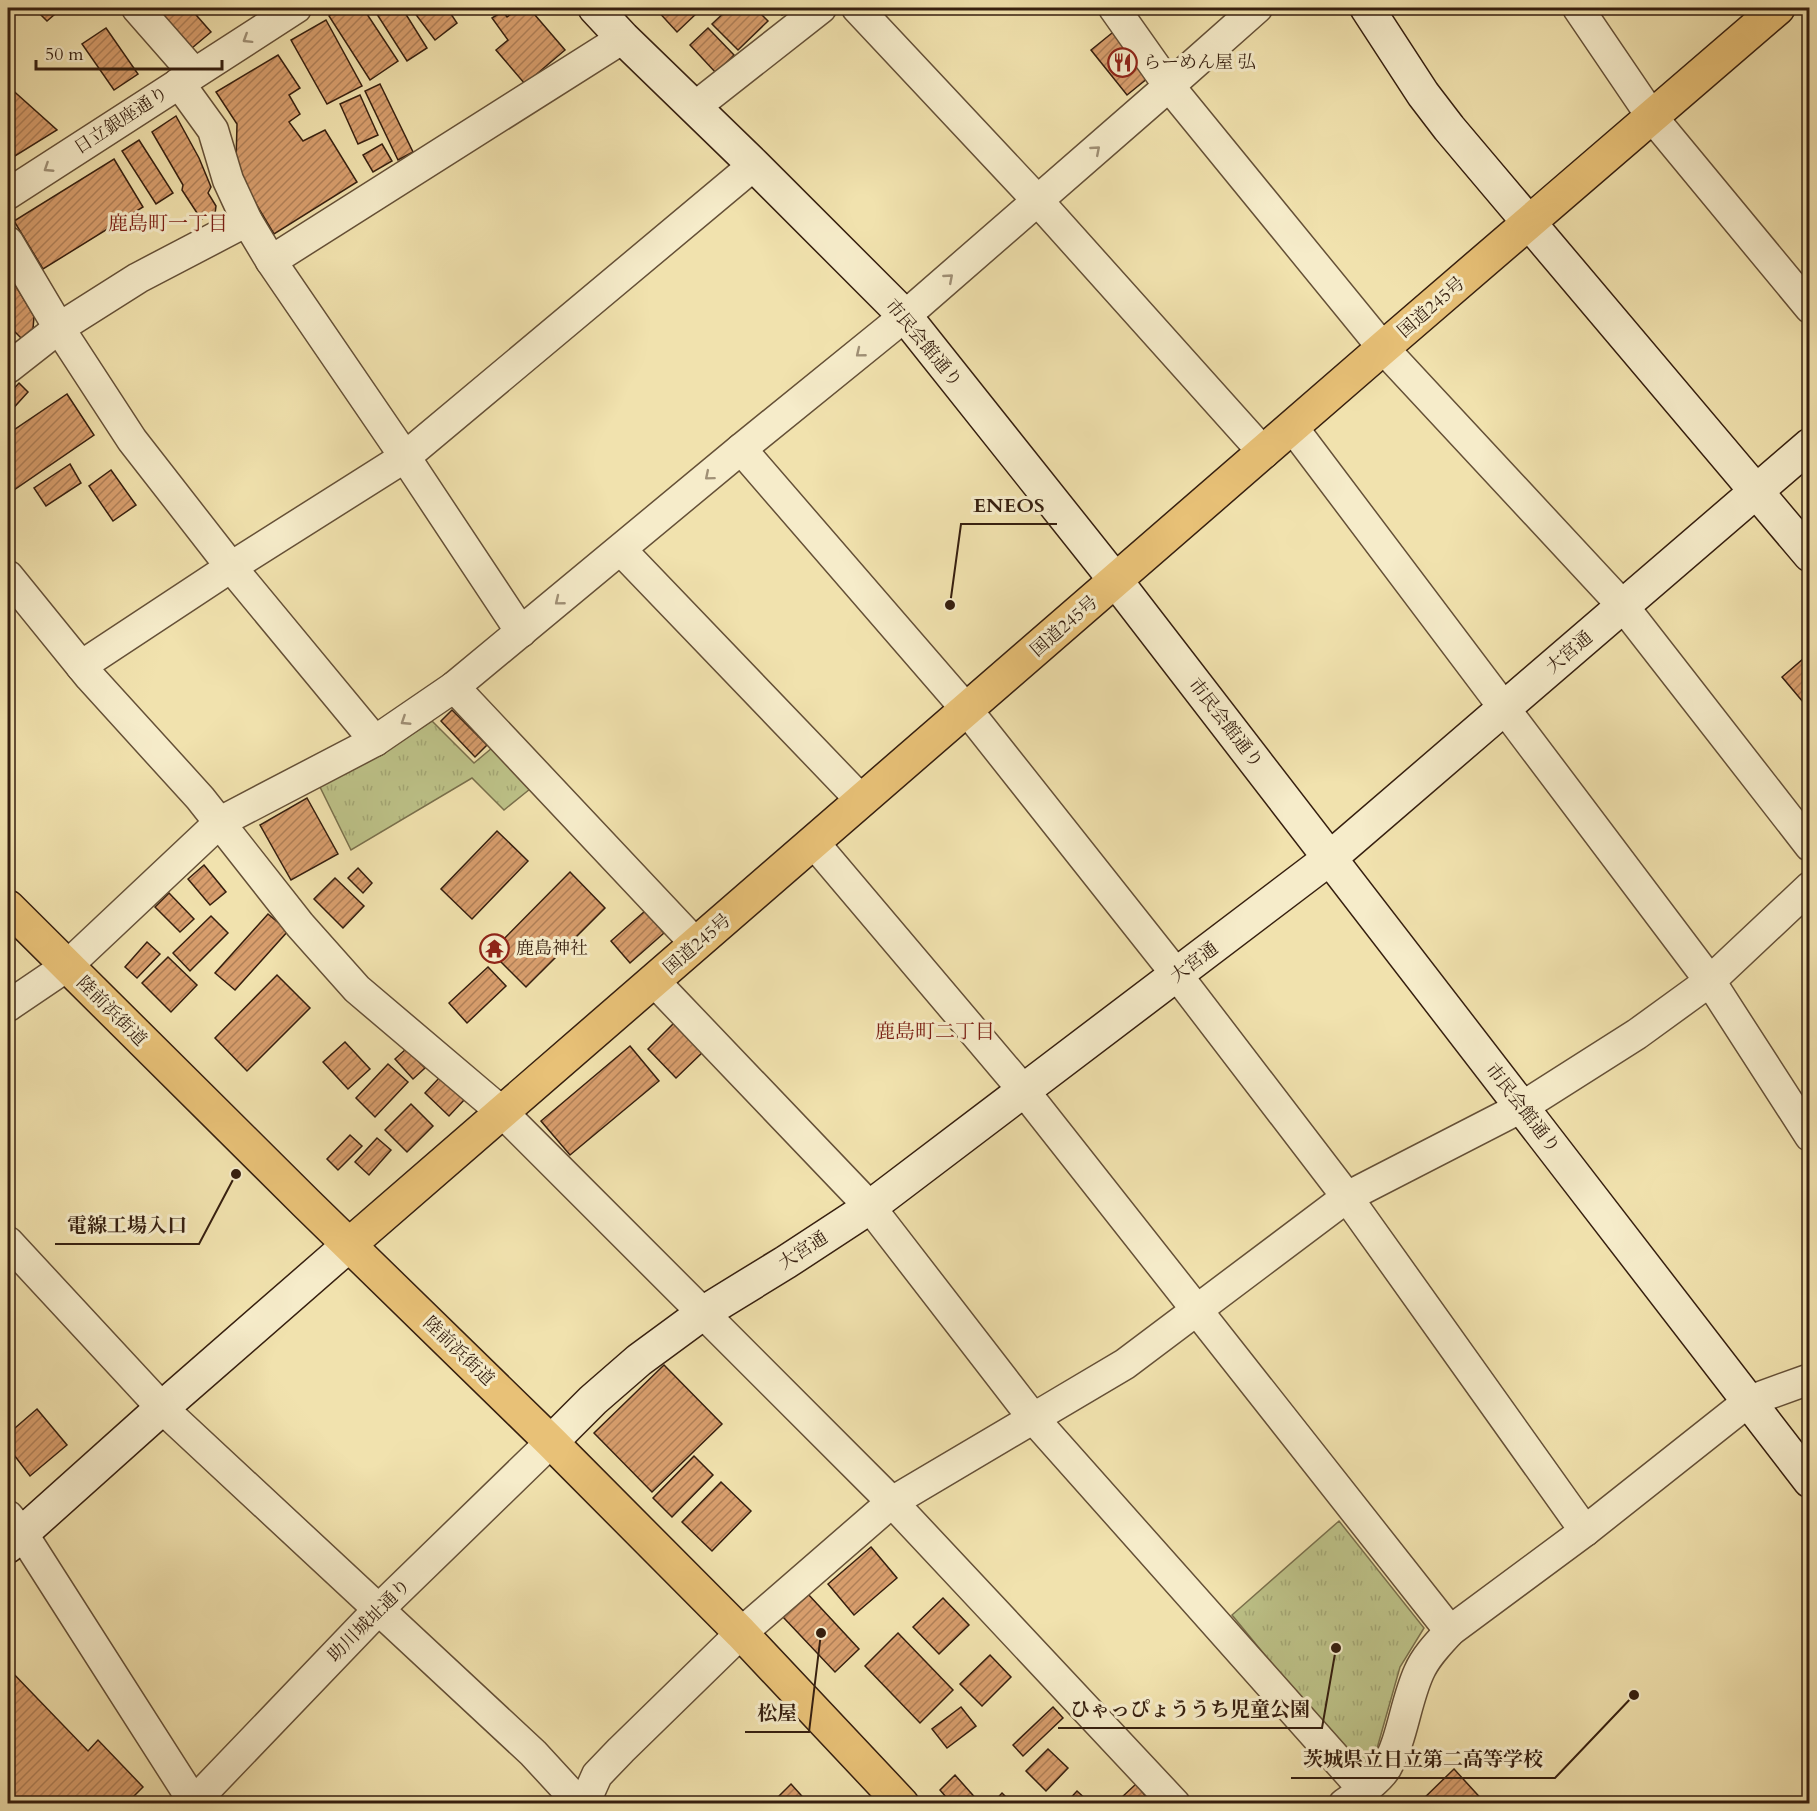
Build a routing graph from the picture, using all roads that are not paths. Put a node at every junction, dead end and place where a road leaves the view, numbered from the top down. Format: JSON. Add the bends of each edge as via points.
{"nodes":[{"id":1,"x":137,"y":8,"type":"edge"},
{"id":2,"x":296,"y":8,"type":"edge"},
{"id":3,"x":595,"y":8,"type":"edge"},
{"id":4,"x":821,"y":8,"type":"edge"},
{"id":5,"x":857,"y":8,"type":"edge"},
{"id":6,"x":1114,"y":8,"type":"edge"},
{"id":7,"x":1257,"y":8,"type":"edge"},
{"id":8,"x":1367,"y":8,"type":"edge"},
{"id":9,"x":1578,"y":8,"type":"edge"},
{"id":10,"x":1778,"y":8,"type":"edge"},
{"id":11,"x":623,"y":38,"type":"junction"},
{"id":12,"x":186,"y":78,"type":"junction"},
{"id":13,"x":1169,"y":86,"type":"junction"},
{"id":14,"x":695,"y":107,"type":"junction"},
{"id":15,"x":1652,"y":117,"type":"junction"},
{"id":16,"x":754,"y":165,"type":"junction"},
{"id":17,"x":8,"y":194,"type":"edge"},
{"id":18,"x":1038,"y":201,"type":"junction"},
{"id":19,"x":247,"y":221,"type":"junction"},
{"id":20,"x":1528,"y":223,"type":"junction"},
{"id":21,"x":8,"y":242,"type":"edge"},
{"id":22,"x":271,"y":261,"type":"junction"},
{"id":23,"x":1809,"y":308,"type":"edge"},
{"id":24,"x":905,"y":316,"type":"junction"},
{"id":25,"x":59,"y":328,"type":"junction"},
{"id":26,"x":1383,"y":348,"type":"junction"},
{"id":27,"x":8,"y":368,"type":"edge"},
{"id":28,"x":1293,"y":428,"type":"junction"},
{"id":29,"x":1809,"y":445,"type":"edge"},
{"id":30,"x":741,"y":449,"type":"junction"},
{"id":31,"x":1264,"y":453,"type":"junction"},
{"id":32,"x":405,"y":457,"type":"junction"},
{"id":33,"x":1757,"y":491,"type":"junction"},
{"id":34,"x":621,"y":550,"type":"junction"},
{"id":35,"x":1809,"y":555,"type":"edge"},
{"id":36,"x":231,"y":567,"type":"junction"},
{"id":37,"x":8,"y":576,"type":"edge"},
{"id":38,"x":1116,"y":581,"type":"junction"},
{"id":39,"x":1623,"y":606,"type":"junction"},
{"id":40,"x":521,"y":632,"type":"junction"},
{"id":41,"x":81,"y":666,"type":"junction"},
{"id":42,"x":454,"y":687,"type":"junction"},
{"id":43,"x":1503,"y":708,"type":"junction"},
{"id":44,"x":967,"y":710,"type":"junction"},
{"id":45,"x":375,"y":741,"type":"junction"},
{"id":46,"x":862,"y":801,"type":"junction"},
{"id":47,"x":220,"y":822,"type":"junction"},
{"id":48,"x":814,"y":843,"type":"junction"},
{"id":49,"x":1809,"y":846,"type":"edge"},
{"id":50,"x":1330,"y":858,"type":"junction"},
{"id":51,"x":1809,"y":887,"type":"edge"},
{"id":52,"x":8,"y":907,"type":"edge"},
{"id":53,"x":696,"y":944,"type":"junction"},
{"id":54,"x":67,"y":966,"type":"junction"},
{"id":55,"x":1178,"y":975,"type":"junction"},
{"id":56,"x":654,"y":981,"type":"junction"},
{"id":57,"x":1710,"y":981,"type":"junction"},
{"id":58,"x":8,"y":1006,"type":"edge"},
{"id":59,"x":1024,"y":1091,"type":"junction"},
{"id":60,"x":1522,"y":1107,"type":"junction"},
{"id":61,"x":502,"y":1112,"type":"junction"},
{"id":62,"x":1809,"y":1136,"type":"edge"},
{"id":63,"x":1347,"y":1197,"type":"junction"},
{"id":64,"x":870,"y":1207,"type":"junction"},
{"id":65,"x":8,"y":1242,"type":"edge"},
{"id":66,"x":350,"y":1244,"type":"junction"},
{"id":67,"x":1197,"y":1309,"type":"junction"},
{"id":68,"x":703,"y":1312,"type":"junction"},
{"id":69,"x":1809,"y":1378,"type":"edge"},
{"id":70,"x":1749,"y":1401,"type":"junction"},
{"id":71,"x":162,"y":1408,"type":"junction"},
{"id":72,"x":1033,"y":1418,"type":"junction"},
{"id":73,"x":551,"y":1442,"type":"junction"},
{"id":74,"x":1809,"y":1480,"type":"edge"},
{"id":75,"x":892,"y":1502,"type":"junction"},
{"id":76,"x":1585,"y":1531,"type":"junction"},
{"id":77,"x":12,"y":1532,"type":"edge"},
{"id":78,"x":378,"y":1610,"type":"junction"},
{"id":79,"x":1450,"y":1631,"type":"junction"},
{"id":80,"x":741,"y":1633,"type":"junction"},
{"id":81,"x":1354,"y":1797,"type":"edge"},
{"id":82,"x":193,"y":1803,"type":"edge"},
{"id":83,"x":582,"y":1803,"type":"edge"},
{"id":84,"x":902,"y":1803,"type":"edge"},
{"id":85,"x":1175,"y":1803,"type":"edge"}],
"edges":[{"from":1,"to":12,"type":"street"},
{"from":2,"to":12,"type":"street","name":"日立銀座通り","one_way":true},
{"from":3,"to":11,"type":"street","name":"市民会館通り"},
{"from":4,"to":14,"type":"street"},
{"from":5,"to":18,"type":"street"},
{"from":6,"to":13,"type":"street"},
{"from":7,"to":13,"type":"street"},
{"from":8,"to":20,"type":"street","via":[[1423,94]]},
{"from":9,"to":15,"type":"street"},
{"from":10,"to":15,"type":"highway","name":"国道245号"},
{"from":11,"to":14,"type":"street","name":"市民会館通り"},
{"from":11,"to":22,"type":"street"},
{"from":12,"to":17,"type":"street","name":"日立銀座通り","one_way":true},
{"from":12,"to":19,"type":"street","via":[[213,130],[228,180]]},
{"from":18,"to":13,"type":"street","one_way":true},
{"from":13,"to":26,"type":"street"},
{"from":14,"to":16,"type":"street","name":"市民会館通り"},
{"from":15,"to":20,"type":"highway","name":"国道245号"},
{"from":15,"to":23,"type":"street"},
{"from":16,"to":24,"type":"street","name":"市民会館通り"},
{"from":16,"to":32,"type":"street"},
{"from":24,"to":18,"type":"street","one_way":true},
{"from":18,"to":31,"type":"street"},
{"from":19,"to":22,"type":"street"},
{"from":19,"to":25,"type":"street","via":[[138,278]]},
{"from":20,"to":26,"type":"highway","name":"国道245号"},
{"from":20,"to":33,"type":"street"},
{"from":21,"to":25,"type":"street"},
{"from":22,"to":32,"type":"street"},
{"from":24,"to":30,"type":"street","one_way":true},
{"from":24,"to":38,"type":"street","name":"市民会館通り"},
{"from":25,"to":27,"type":"street"},
{"from":25,"to":36,"type":"street","via":[[132,440]]},
{"from":26,"to":28,"type":"highway","name":"国道245号"},
{"from":26,"to":39,"type":"street"},
{"from":28,"to":31,"type":"highway","name":"国道245号"},
{"from":28,"to":43,"type":"street"},
{"from":29,"to":33,"type":"street","name":"大宮通"},
{"from":30,"to":34,"type":"street","one_way":true},
{"from":30,"to":44,"type":"street"},
{"from":31,"to":38,"type":"highway","name":"国道245号"},
{"from":32,"to":36,"type":"street"},
{"from":32,"to":40,"type":"street"},
{"from":33,"to":35,"type":"street"},
{"from":33,"to":39,"type":"street","name":"大宮通"},
{"from":34,"to":40,"type":"street","one_way":true},
{"from":34,"to":46,"type":"street"},
{"from":36,"to":41,"type":"street"},
{"from":36,"to":45,"type":"street"},
{"from":37,"to":41,"type":"street"},
{"from":38,"to":44,"type":"highway","name":"国道245号"},
{"from":38,"to":50,"type":"street","name":"市民会館通り"},
{"from":39,"to":43,"type":"street","name":"大宮通"},
{"from":39,"to":49,"type":"street"},
{"from":40,"to":42,"type":"street"},
{"from":41,"to":47,"type":"street"},
{"from":42,"to":45,"type":"street","one_way":true},
{"from":42,"to":53,"type":"street"},
{"from":43,"to":50,"type":"street","name":"大宮通"},
{"from":43,"to":57,"type":"street"},
{"from":44,"to":46,"type":"highway","name":"国道245号"},
{"from":44,"to":55,"type":"street"},
{"from":45,"to":47,"type":"street"},
{"from":46,"to":48,"type":"highway","name":"国道245号"},
{"from":47,"to":54,"type":"street"},
{"from":47,"to":61,"type":"street","via":[[300,925],[357,989]]},
{"from":48,"to":53,"type":"highway","name":"国道245号"},
{"from":48,"to":59,"type":"street"},
{"from":50,"to":55,"type":"street","name":"大宮通"},
{"from":50,"to":60,"type":"street","name":"市民会館通り"},
{"from":51,"to":57,"type":"street"},
{"from":52,"to":54,"type":"highway","name":"陸前浜街道"},
{"from":53,"to":56,"type":"highway","name":"国道245号"},
{"from":54,"to":58,"type":"street"},
{"from":54,"to":66,"type":"highway","name":"陸前浜街道"},
{"from":55,"to":59,"type":"street","name":"大宮通"},
{"from":55,"to":63,"type":"street"},
{"from":56,"to":61,"type":"highway","name":"国道245号"},
{"from":56,"to":64,"type":"street"},
{"from":57,"to":60,"type":"street","via":[[1672,1011]]},
{"from":57,"to":62,"type":"street"},
{"from":59,"to":64,"type":"street","name":"大宮通"},
{"from":59,"to":67,"type":"street"},
{"from":60,"to":63,"type":"street"},
{"from":60,"to":70,"type":"street","name":"市民会館通り"},
{"from":61,"to":66,"type":"highway","name":"国道245号"},
{"from":61,"to":68,"type":"street"},
{"from":63,"to":67,"type":"street"},
{"from":63,"to":76,"type":"street"},
{"from":64,"to":68,"type":"street","name":"大宮通"},
{"from":64,"to":72,"type":"street"},
{"from":65,"to":71,"type":"street"},
{"from":66,"to":71,"type":"street"},
{"from":66,"to":73,"type":"highway","name":"陸前浜街道"},
{"from":67,"to":72,"type":"street","via":[[1125,1364]]},
{"from":67,"to":79,"type":"street"},
{"from":68,"to":73,"type":"street","name":"大宮通","via":[[639,1360]]},
{"from":68,"to":75,"type":"street"},
{"from":69,"to":70,"type":"street"},
{"from":70,"to":74,"type":"street","name":"市民会館通り"},
{"from":70,"to":76,"type":"street"},
{"from":71,"to":77,"type":"street"},
{"from":71,"to":78,"type":"street"},
{"from":72,"to":75,"type":"street"},
{"from":72,"to":81,"type":"street"},
{"from":73,"to":78,"type":"street","name":"助川城址通り"},
{"from":73,"to":80,"type":"highway","name":"陸前浜街道"},
{"from":75,"to":80,"type":"street"},
{"from":75,"to":85,"type":"street"},
{"from":76,"to":79,"type":"street"},
{"from":77,"to":82,"type":"street"},
{"from":78,"to":82,"type":"street","name":"助川城址通り"},
{"from":78,"to":83,"type":"street"},
{"from":79,"to":81,"type":"street","via":[[1419,1671],[1385,1770]]},
{"from":80,"to":83,"type":"street","via":[[597,1775]]},
{"from":80,"to":84,"type":"highway","name":"陸前浜街道"}]}
